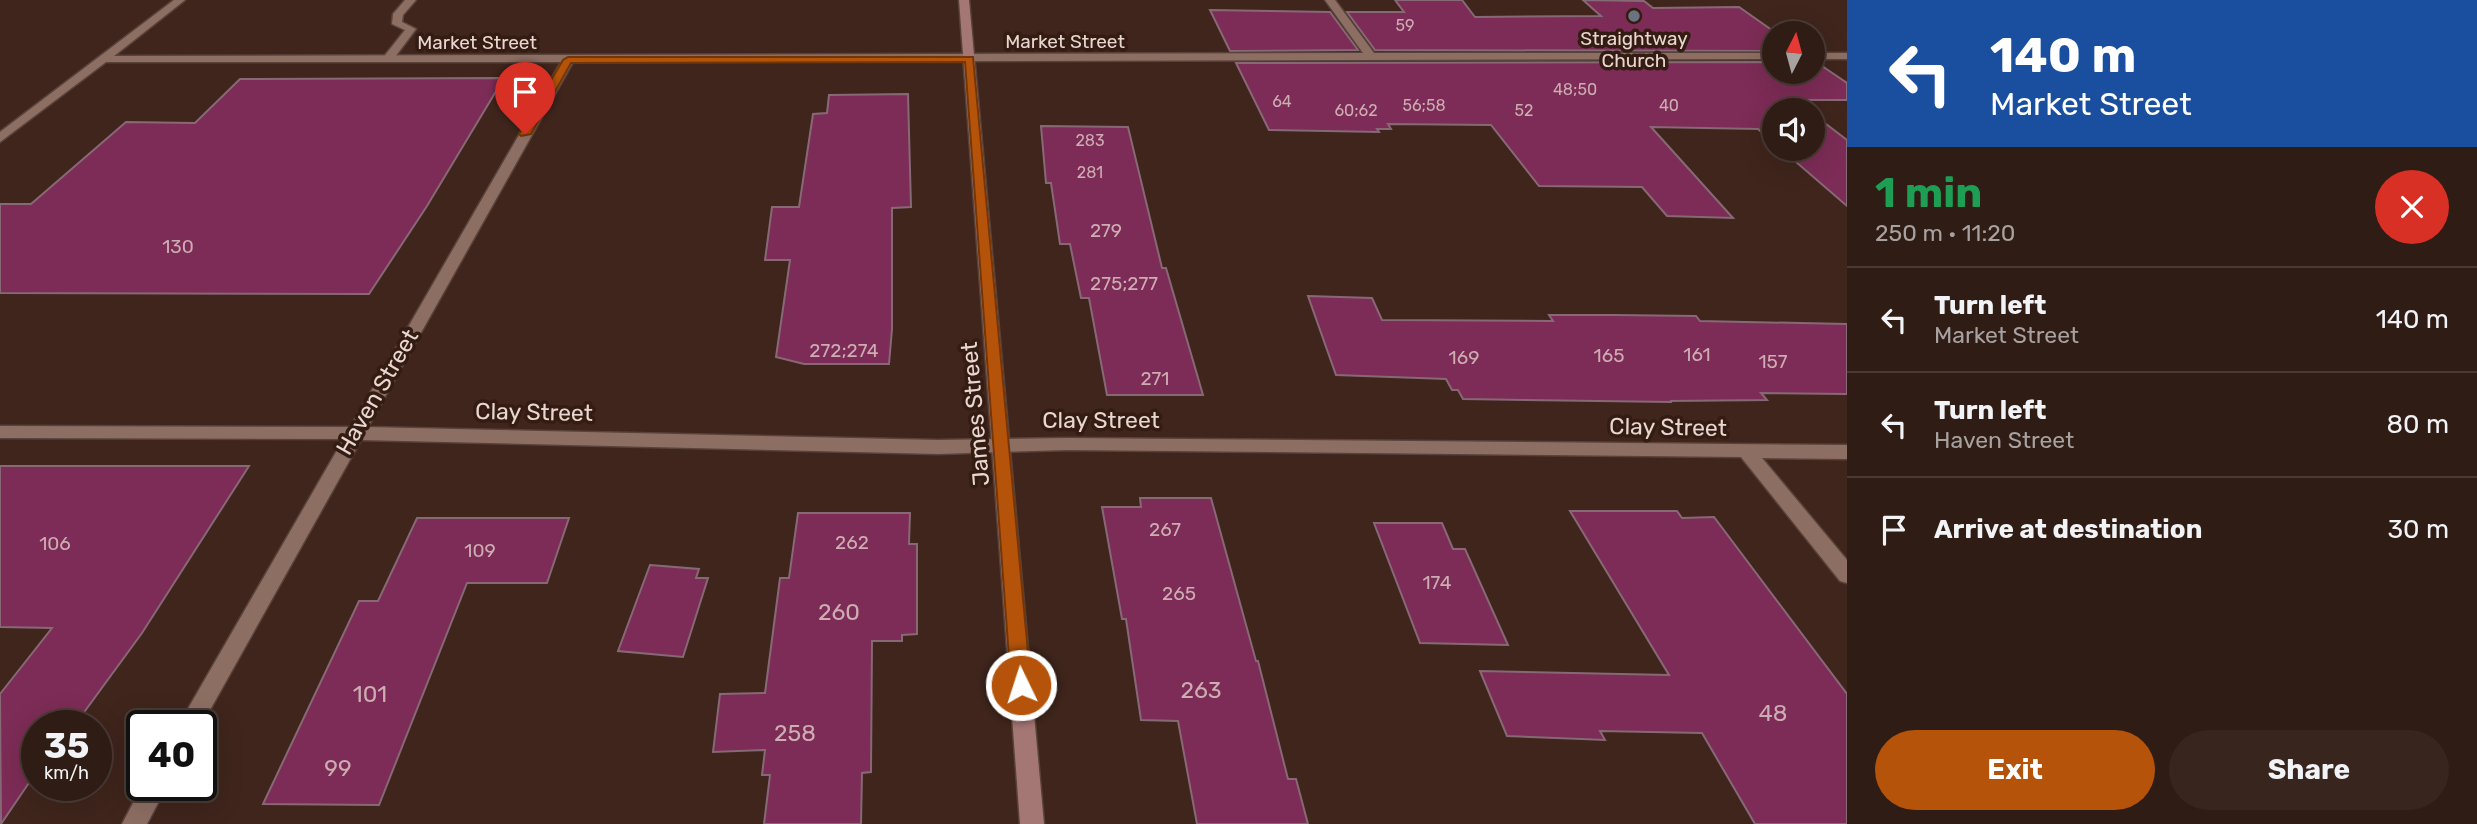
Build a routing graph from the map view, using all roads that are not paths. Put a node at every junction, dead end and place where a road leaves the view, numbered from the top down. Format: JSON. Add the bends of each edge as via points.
{"nodes":[{"id":1,"x":180,"y":0,"type":"edge"},
{"id":2,"x":411,"y":0,"type":"edge"},
{"id":3,"x":964,"y":0,"type":"edge"},
{"id":4,"x":1330,"y":0,"type":"edge"},
{"id":5,"x":1762,"y":55,"type":"edge"},
{"id":6,"x":1825,"y":55,"type":"edge"},
{"id":7,"x":1847,"y":55,"type":"edge"},
{"id":8,"x":1370,"y":56,"type":"junction"},
{"id":9,"x":104,"y":59,"type":"junction"},
{"id":10,"x":388,"y":59,"type":"junction"},
{"id":11,"x":970,"y":59,"type":"junction"},
{"id":12,"x":568,"y":60,"type":"junction"},
{"id":13,"x":0,"y":138,"type":"edge"},
{"id":14,"x":0,"y":432,"type":"edge"},
{"id":15,"x":354,"y":433,"type":"junction"},
{"id":16,"x":1002,"y":444,"type":"junction"},
{"id":17,"x":1847,"y":452,"type":"edge"},
{"id":18,"x":1748,"y":453,"type":"junction"},
{"id":19,"x":1847,"y":575,"type":"edge"},
{"id":20,"x":198,"y":710,"type":"edge"},
{"id":21,"x":147,"y":801,"type":"edge"},
{"id":22,"x":134,"y":824,"type":"edge"},
{"id":23,"x":1032,"y":824,"type":"edge"}],
"edges":[{"from":1,"to":9,"type":"street"},
{"from":2,"to":10,"type":"street","via":[[398,14],[397,24],[411,29]]},
{"from":3,"to":11,"type":"street","name":"James Street"},
{"from":4,"to":8,"type":"street"},
{"from":5,"to":8,"type":"street","name":"Market Street"},
{"from":6,"to":7,"type":"street"},
{"from":8,"to":11,"type":"street","name":"Market Street"},
{"from":9,"to":10,"type":"street","name":"Market Street"},
{"from":9,"to":13,"type":"street"},
{"from":10,"to":12,"type":"street","name":"Market Street"},
{"from":11,"to":12,"type":"street","name":"Market Street"},
{"from":11,"to":16,"type":"street","name":"James Street"},
{"from":12,"to":15,"type":"street","name":"Haven Street"},
{"from":14,"to":15,"type":"street","name":"Clay Street"},
{"from":15,"to":16,"type":"street","name":"Clay Street","via":[[938,447]]},
{"from":15,"to":20,"type":"street","name":"Haven Street"},
{"from":16,"to":18,"type":"street","name":"Clay Street"},
{"from":16,"to":23,"type":"street","name":"James Street"},
{"from":17,"to":18,"type":"street","name":"Clay Street"},
{"from":18,"to":19,"type":"street"},
{"from":21,"to":22,"type":"street"}]}
